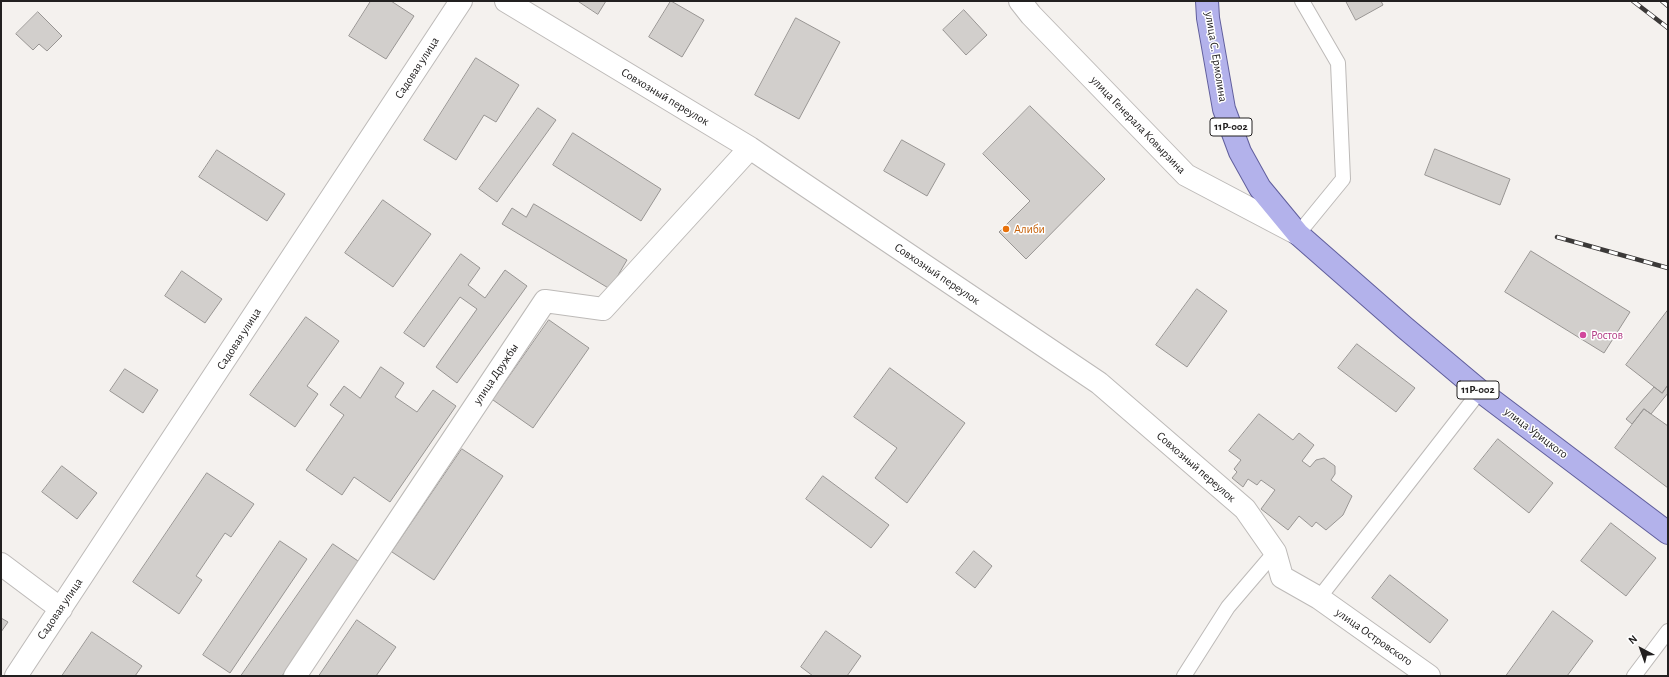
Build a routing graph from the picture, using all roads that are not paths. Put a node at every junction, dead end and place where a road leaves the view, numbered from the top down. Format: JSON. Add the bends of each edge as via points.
{"nodes":[{"id":1,"x":461,"y":1,"type":"edge"},
{"id":2,"x":506,"y":1,"type":"edge"},
{"id":3,"x":1020,"y":1,"type":"edge"},
{"id":4,"x":1207,"y":1,"type":"edge"},
{"id":5,"x":1302,"y":1,"type":"edge"},
{"id":6,"x":750,"y":148,"type":"junction"},
{"id":7,"x":1298,"y":234,"type":"junction"},
{"id":8,"x":1480,"y":391,"type":"junction"},
{"id":9,"x":1668,"y":533,"type":"edge"},
{"id":10,"x":1275,"y":552,"type":"junction"},
{"id":11,"x":1,"y":564,"type":"edge"},
{"id":12,"x":1320,"y":598,"type":"junction"},
{"id":13,"x":61,"y":609,"type":"junction"},
{"id":14,"x":1668,"y":631,"type":"edge"},
{"id":15,"x":16,"y":676,"type":"edge"},
{"id":16,"x":295,"y":676,"type":"edge"},
{"id":17,"x":1184,"y":676,"type":"edge"},
{"id":18,"x":1430,"y":676,"type":"edge"},
{"id":19,"x":1634,"y":676,"type":"edge"}],
"edges":[{"from":1,"to":13,"type":"street","name":"Садовая улица"},
{"from":2,"to":6,"type":"street","name":"Совхозный переулок"},
{"from":3,"to":7,"type":"street","name":"улица Генерала Ковырзина","via":[[1186,175]]},
{"from":4,"to":7,"type":"main road","name":"улица С. Ермолина","number":"11Р-002","via":[[1224,109],[1240,152],[1260,188]]},
{"from":5,"to":7,"type":"lane","via":[[1338,64],[1344,179]]},
{"from":6,"to":10,"type":"street","name":"Совхозный переулок","via":[[1099,383],[1245,510]]},
{"from":6,"to":16,"type":"street","name":"улица Дружбы","via":[[603,308],[545,301]]},
{"from":7,"to":8,"type":"main road","name":"улица Урицкого","number":"11Р-002"},
{"from":8,"to":9,"type":"main road","name":"улица Урицкого","number":"11Р-002"},
{"from":8,"to":12,"type":"lane"},
{"from":10,"to":12,"type":"street","name":"Совхозный переулок","via":[[1282,577]]},
{"from":10,"to":17,"type":"lane","via":[[1228,607]]},
{"from":11,"to":13,"type":"street"},
{"from":12,"to":18,"type":"street","name":"улица Островского"},
{"from":13,"to":15,"type":"street","name":"Садовая улица"},
{"from":14,"to":19,"type":"lane"}]}
